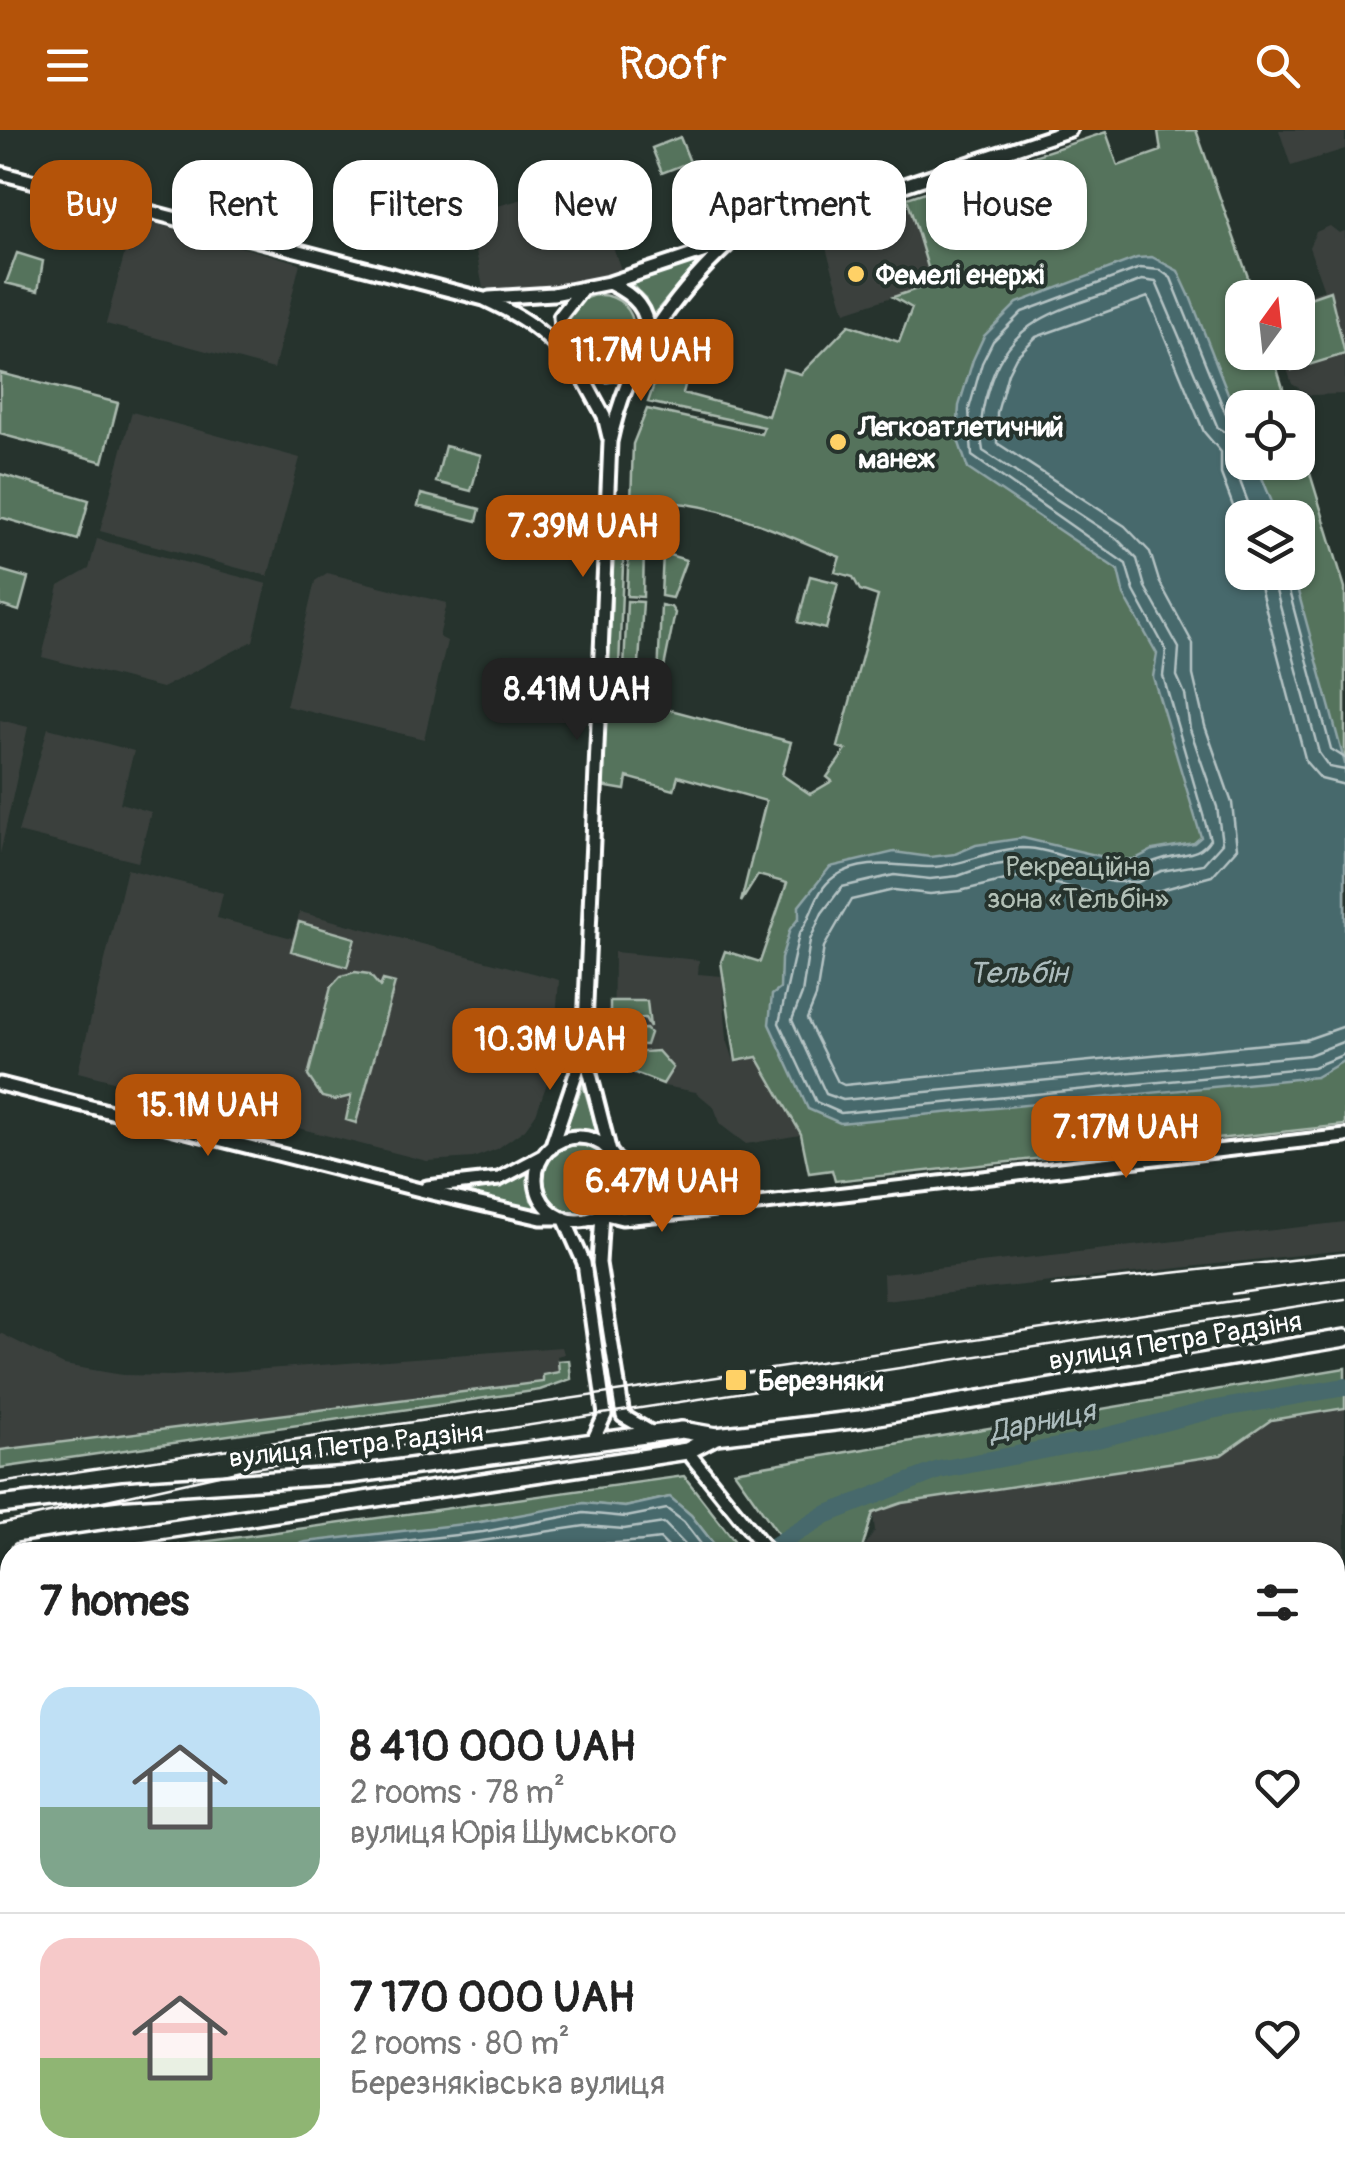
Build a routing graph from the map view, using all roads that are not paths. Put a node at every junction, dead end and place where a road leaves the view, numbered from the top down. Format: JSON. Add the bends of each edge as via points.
{"nodes":[{"id":1,"x":1070,"y":130,"type":"edge"},
{"id":2,"x":0,"y":173,"type":"edge"},
{"id":3,"x":906,"y":184,"type":"edge"},
{"id":4,"x":706,"y":250,"type":"edge"},
{"id":5,"x":723,"y":250,"type":"edge"},
{"id":6,"x":608,"y":282,"type":"junction"},
{"id":7,"x":582,"y":290,"type":"junction"},
{"id":8,"x":484,"y":298,"type":"junction"},
{"id":9,"x":647,"y":340,"type":"junction"},
{"id":10,"x":566,"y":355,"type":"junction"},
{"id":11,"x":640,"y":355,"type":"junction"},
{"id":12,"x":578,"y":366,"type":"junction"},
{"id":13,"x":610,"y":442,"type":"junction"},
{"id":14,"x":584,"y":1050,"type":"junction"},
{"id":15,"x":0,"y":1084,"type":"edge"},
{"id":16,"x":1345,"y":1136,"type":"edge"},
{"id":17,"x":548,"y":1151,"type":"junction"},
{"id":18,"x":612,"y":1155,"type":"junction"},
{"id":19,"x":408,"y":1187,"type":"junction"},
{"id":20,"x":733,"y":1204,"type":"junction"},
{"id":21,"x":602,"y":1213,"type":"junction"},
{"id":22,"x":541,"y":1218,"type":"junction"},
{"id":23,"x":564,"y":1218,"type":"junction"},
{"id":24,"x":622,"y":1218,"type":"junction"},
{"id":25,"x":579,"y":1249,"type":"junction"},
{"id":26,"x":599,"y":1252,"type":"junction"},
{"id":27,"x":1345,"y":1338,"type":"edge"},
{"id":28,"x":654,"y":1434,"type":"junction"},
{"id":29,"x":716,"y":1436,"type":"junction"},
{"id":30,"x":593,"y":1441,"type":"junction"},
{"id":31,"x":686,"y":1452,"type":"junction"},
{"id":32,"x":350,"y":1475,"type":"junction"},
{"id":33,"x":353,"y":1502,"type":"junction"},
{"id":34,"x":0,"y":1505,"type":"edge"},
{"id":35,"x":87,"y":1542,"type":"edge"},
{"id":36,"x":760,"y":1542,"type":"edge"}],
"edges":[{"from":1,"to":3,"type":"street"},
{"from":2,"to":8,"type":"street"},
{"from":4,"to":6,"type":"street"},
{"from":5,"to":9,"type":"street","via":[[680,292]]},
{"from":6,"to":7,"type":"street"},
{"from":6,"to":9,"type":"street","via":[[642,307]]},
{"from":7,"to":8,"type":"street"},
{"from":7,"to":10,"type":"street","via":[[560,317]]},
{"from":8,"to":10,"type":"street","via":[[536,328]]},
{"from":9,"to":11,"type":"street"},
{"from":10,"to":12,"type":"street"},
{"from":11,"to":12,"type":"street","via":[[620,372]]},
{"from":11,"to":13,"type":"street"},
{"from":12,"to":13,"type":"street"},
{"from":13,"to":14,"type":"street"},
{"from":14,"to":17,"type":"street"},
{"from":14,"to":18,"type":"street"},
{"from":15,"to":19,"type":"street"},
{"from":16,"to":20,"type":"street"},
{"from":17,"to":18,"type":"street","via":[[581,1138]]},
{"from":17,"to":19,"type":"street","via":[[500,1179]]},
{"from":17,"to":23,"type":"street","via":[[538,1169],[538,1189],[547,1207]]},
{"from":18,"to":20,"type":"street","via":[[663,1190]]},
{"from":18,"to":21,"type":"street","via":[[618,1191]]},
{"from":19,"to":22,"type":"street"},
{"from":20,"to":24,"type":"street"},
{"from":21,"to":23,"type":"street"},
{"from":21,"to":24,"type":"street"},
{"from":21,"to":26,"type":"street"},
{"from":22,"to":23,"type":"street"},
{"from":22,"to":25,"type":"street"},
{"from":23,"to":25,"type":"street"},
{"from":24,"to":26,"type":"street","via":[[609,1228]]},
{"from":25,"to":30,"type":"street","via":[[605,1416]]},
{"from":26,"to":28,"type":"street","via":[[623,1416]]},
{"from":27,"to":29,"type":"main road","name":"вулиця Петра Радзіня"},
{"from":28,"to":29,"type":"main road","name":"вулиця Петра Радзіня"},
{"from":28,"to":30,"type":"main road","name":"вулиця Петра Радзіня"},
{"from":29,"to":31,"type":"main road","name":"вулиця Петра Радзіня"},
{"from":30,"to":32,"type":"main road","name":"вулиця Петра Радзіня"},
{"from":31,"to":33,"type":"main road","name":"вулиця Петра Радзіня"},
{"from":31,"to":36,"type":"street"},
{"from":32,"to":33,"type":"main road","via":[[343,1490]]},
{"from":32,"to":34,"type":"main road","name":"вулиця Петра Радзіня"},
{"from":33,"to":35,"type":"main road","name":"вулиця Петра Радзіня"}]}
